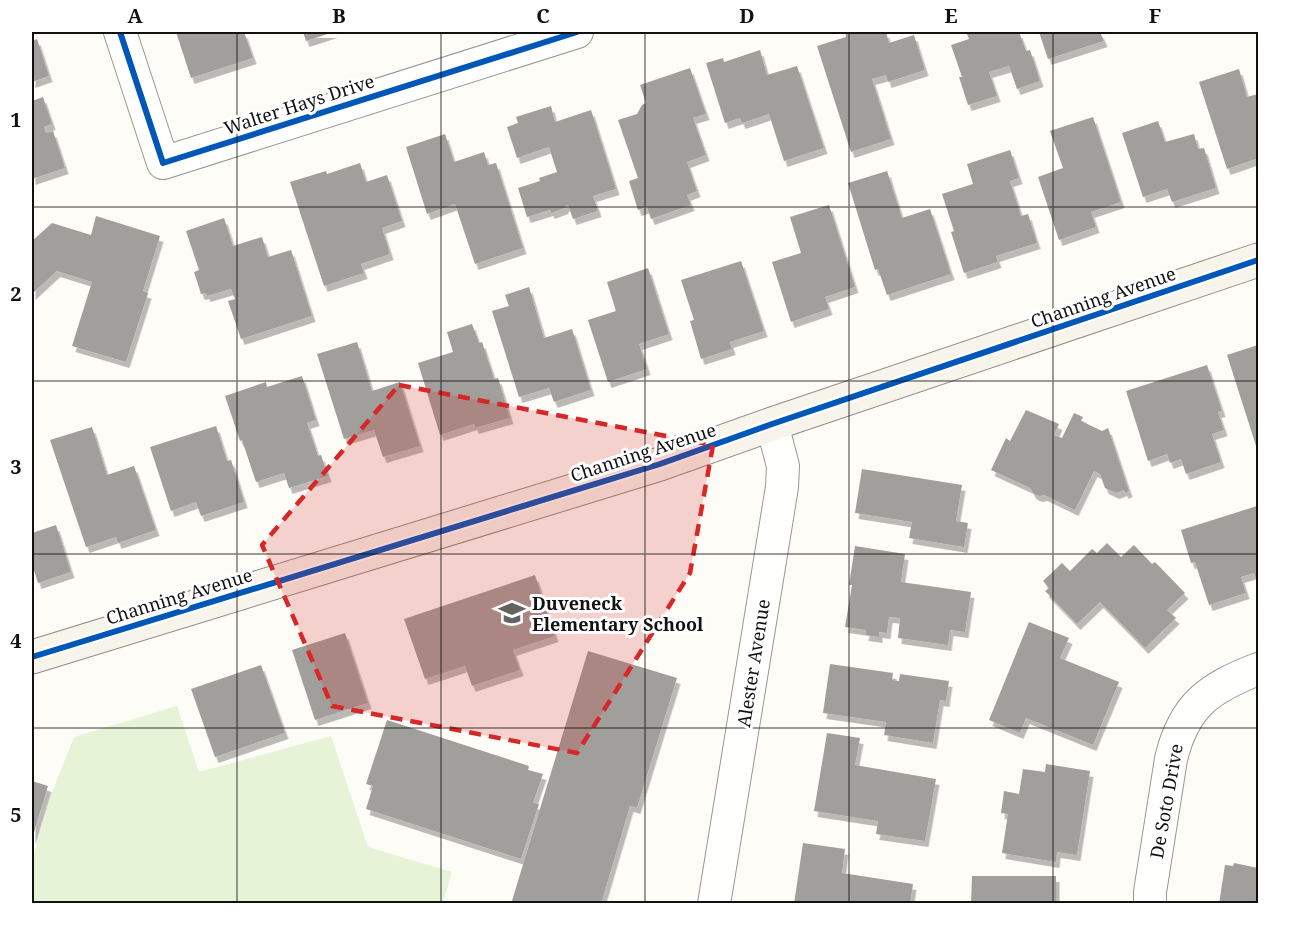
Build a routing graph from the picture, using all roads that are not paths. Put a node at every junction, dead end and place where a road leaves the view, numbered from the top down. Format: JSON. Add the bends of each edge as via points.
{"nodes":[{"id":1,"x":120,"y":32,"type":"edge"},
{"id":2,"x":577,"y":32,"type":"edge"},
{"id":3,"x":1258,"y":260,"type":"edge"},
{"id":4,"x":772,"y":424,"type":"junction"},
{"id":5,"x":32,"y":657,"type":"edge"},
{"id":6,"x":1258,"y":669,"type":"edge"},
{"id":7,"x":714,"y":903,"type":"edge"},
{"id":8,"x":1150,"y":903,"type":"edge"}],
"edges":[{"from":1,"to":2,"type":"street","name":"Walter Hays Drive","via":[[163,164]]},
{"from":3,"to":4,"type":"street","name":"Channing Avenue"},
{"from":4,"to":5,"type":"street","name":"Channing Avenue","via":[[660,464]]},
{"from":4,"to":7,"type":"street","name":"Alester Avenue","via":[[783,466],[782,486]]},
{"from":6,"to":8,"type":"street","name":"De Soto Drive","via":[[1230,680],[1202,699],[1185,719],[1176,738]]}]}
